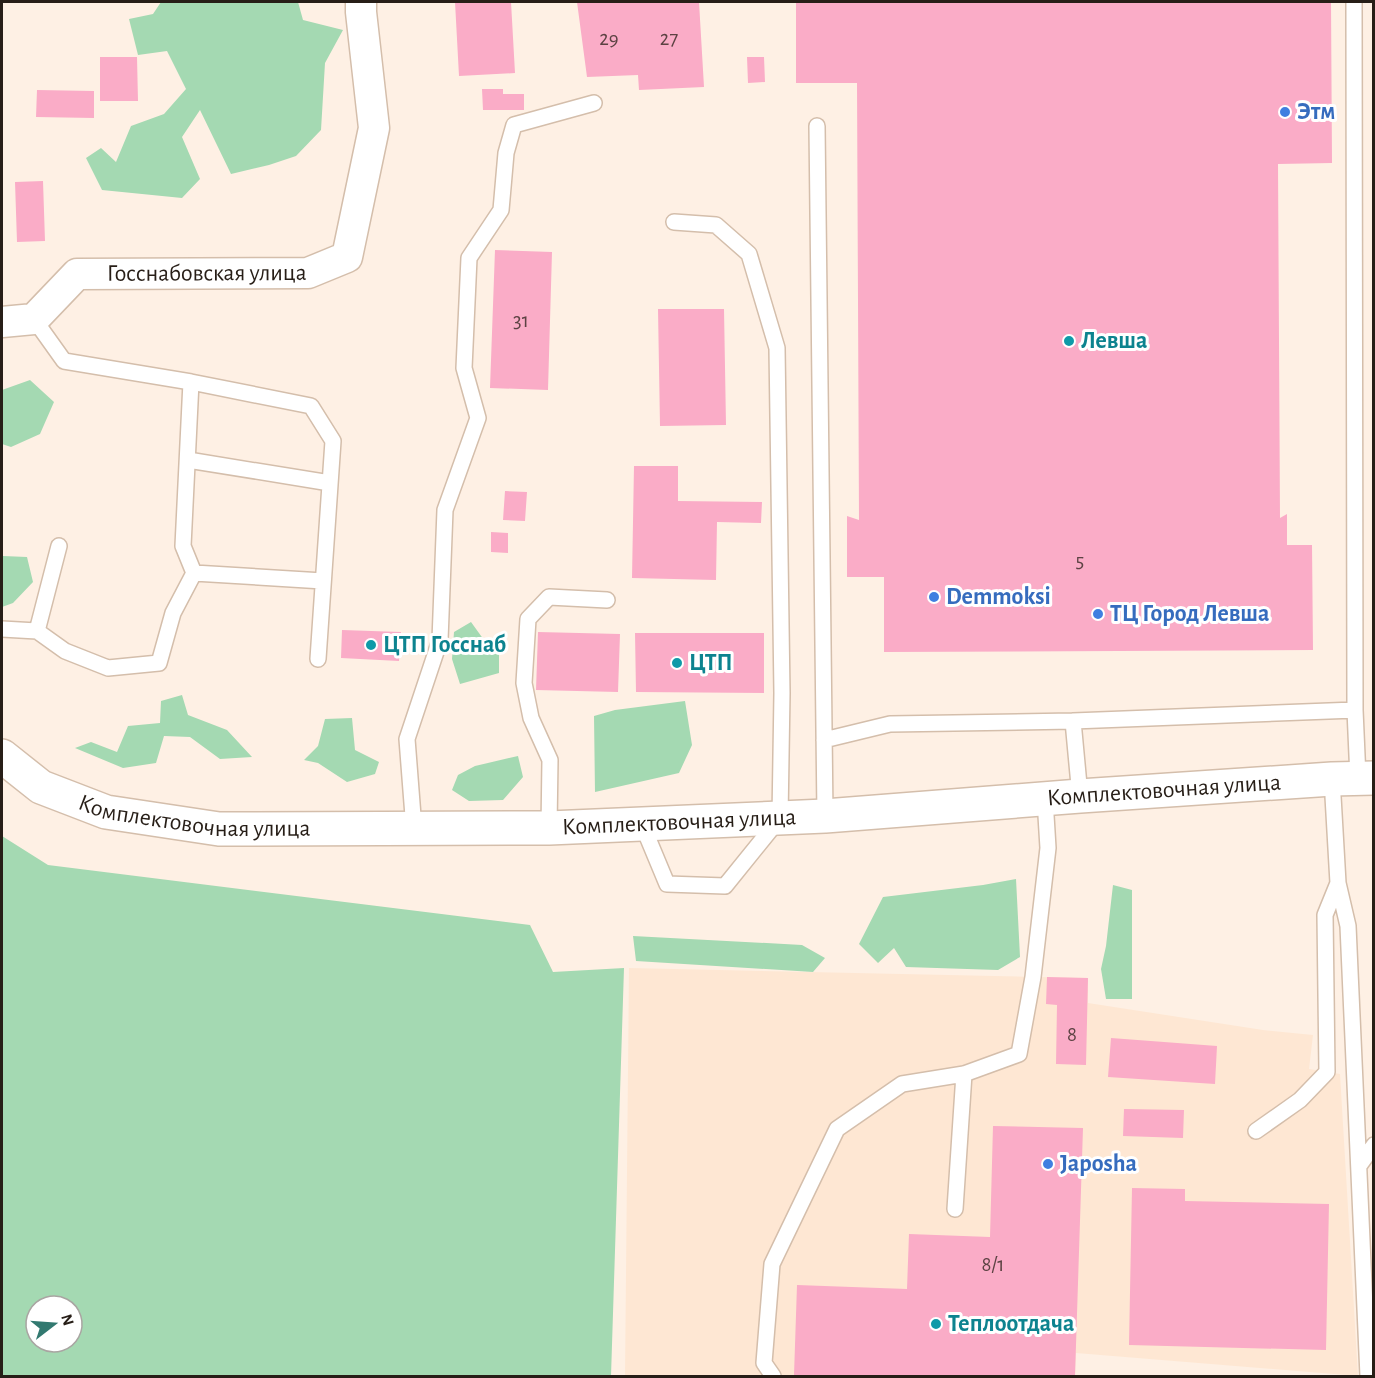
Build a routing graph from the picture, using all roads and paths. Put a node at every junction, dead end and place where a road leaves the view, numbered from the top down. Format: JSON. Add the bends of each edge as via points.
{"nodes":[{"id":1,"x":362,"y":2,"type":"edge"},
{"id":2,"x":1354,"y":2,"type":"edge"},
{"id":3,"x":594,"y":103,"type":"dead end"},
{"id":4,"x":817,"y":126,"type":"dead end"},
{"id":5,"x":674,"y":222,"type":"dead end"},
{"id":6,"x":34,"y":319,"type":"junction"},
{"id":7,"x":2,"y":322,"type":"edge"},
{"id":8,"x":191,"y":382,"type":"junction"},
{"id":9,"x":188,"y":460,"type":"junction"},
{"id":10,"x":330,"y":483,"type":"junction"},
{"id":11,"x":59,"y":546,"type":"dead end"},
{"id":12,"x":194,"y":573,"type":"junction"},
{"id":13,"x":323,"y":581,"type":"junction"},
{"id":14,"x":607,"y":600,"type":"dead end"},
{"id":15,"x":2,"y":629,"type":"edge"},
{"id":16,"x":37,"y":631,"type":"junction"},
{"id":17,"x":318,"y":659,"type":"dead end"},
{"id":18,"x":1355,"y":710,"type":"junction"},
{"id":19,"x":1073,"y":721,"type":"junction"},
{"id":20,"x":824,"y":740,"type":"junction"},
{"id":21,"x":2,"y":756,"type":"edge"},
{"id":22,"x":1354,"y":779,"type":"edge"},
{"id":23,"x":1080,"y":796,"type":"junction"},
{"id":24,"x":1045,"y":799,"type":"junction"},
{"id":25,"x":825,"y":816,"type":"junction"},
{"id":26,"x":780,"y":818,"type":"junction"},
{"id":27,"x":642,"y":824,"type":"junction"},
{"id":28,"x":549,"y":828,"type":"junction"},
{"id":29,"x":414,"y":829,"type":"junction"},
{"id":30,"x":1338,"y":883,"type":"junction"},
{"id":31,"x":964,"y":1074,"type":"junction"},
{"id":32,"x":1257,"y":1131,"type":"dead end"},
{"id":33,"x":1374,"y":1145,"type":"edge"},
{"id":34,"x":1359,"y":1167,"type":"junction"},
{"id":35,"x":955,"y":1209,"type":"dead end"},
{"id":36,"x":773,"y":1377,"type":"edge"},
{"id":37,"x":1368,"y":1377,"type":"edge"}],
"edges":[{"from":1,"to":6,"type":"street","name":"Госснабовская улица","via":[[374,128],[347,257],[308,273],[77,274]]},
{"from":2,"to":18,"type":"lane"},
{"from":3,"to":29,"type":"lane","via":[[514,125],[506,153],[501,210],[469,258],[464,368],[478,418],[445,510],[440,640],[407,739]]},
{"from":4,"to":20,"type":"lane"},
{"from":5,"to":26,"type":"lane","via":[[716,225],[749,254],[777,348],[783,693]]},
{"from":6,"to":7,"type":"street"},
{"from":6,"to":8,"type":"lane","via":[[64,361]]},
{"from":8,"to":9,"type":"lane"},
{"from":8,"to":10,"type":"lane","via":[[311,406],[333,441]]},
{"from":9,"to":10,"type":"lane"},
{"from":9,"to":12,"type":"lane","via":[[183,546]]},
{"from":10,"to":13,"type":"lane"},
{"from":11,"to":16,"type":"lane"},
{"from":12,"to":13,"type":"lane"},
{"from":12,"to":16,"type":"lane","via":[[173,613],[159,663],[108,668],[64,651]]},
{"from":13,"to":17,"type":"lane"},
{"from":14,"to":28,"type":"lane","via":[[549,597],[528,619],[524,683],[531,718],[550,760]]},
{"from":15,"to":16,"type":"lane"},
{"from":18,"to":19,"type":"lane"},
{"from":18,"to":22,"type":"lane"},
{"from":19,"to":20,"type":"lane","via":[[890,724]]},
{"from":19,"to":23,"type":"lane"},
{"from":20,"to":25,"type":"lane"},
{"from":21,"to":29,"type":"street","name":"Комплектовочная улица","via":[[41,787],[106,812],[219,829]]},
{"from":22,"to":23,"type":"street","name":"Комплектовочная улица"},
{"from":22,"to":30,"type":"lane"},
{"from":23,"to":24,"type":"street","name":"Комплектовочная улица"},
{"from":24,"to":25,"type":"street","name":"Комплектовочная улица"},
{"from":24,"to":31,"type":"lane","via":[[1048,848],[1020,1054]]},
{"from":25,"to":26,"type":"street","name":"Комплектовочная улица"},
{"from":26,"to":27,"type":"street","name":"Комплектовочная улица"},
{"from":26,"to":27,"type":"lane","via":[[725,886],[667,884]]},
{"from":27,"to":28,"type":"street","name":"Комплектовочная улица"},
{"from":28,"to":29,"type":"street","name":"Комплектовочная улица"},
{"from":30,"to":32,"type":"lane","via":[[1324,915],[1327,1072],[1300,1100]]},
{"from":30,"to":34,"type":"lane","via":[[1348,926]]},
{"from":31,"to":35,"type":"lane"},
{"from":31,"to":36,"type":"lane","via":[[902,1084],[837,1129],[772,1264],[764,1363]]},
{"from":33,"to":34,"type":"lane"},
{"from":34,"to":37,"type":"lane"}]}
